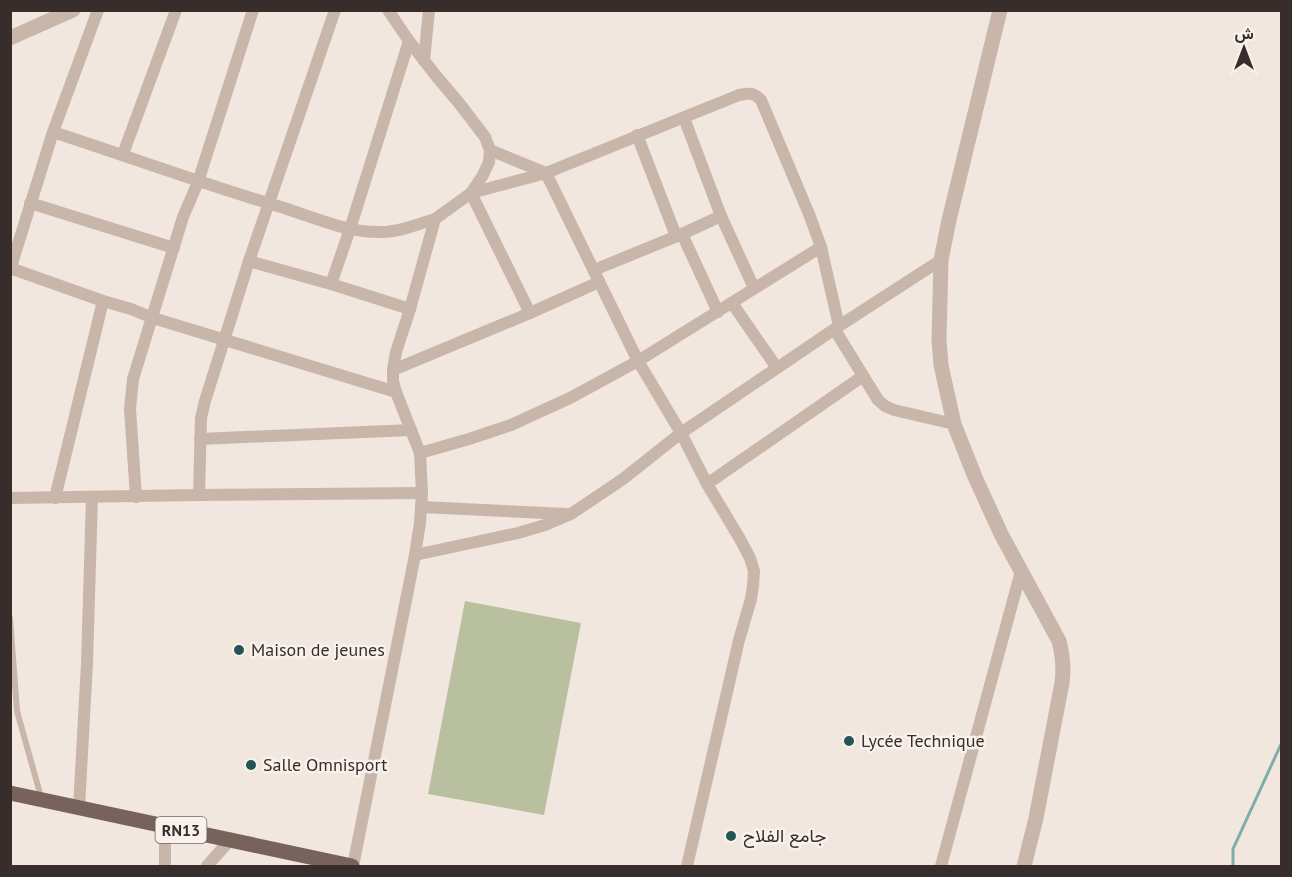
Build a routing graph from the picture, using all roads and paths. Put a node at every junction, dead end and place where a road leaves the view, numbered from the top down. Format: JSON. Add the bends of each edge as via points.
{"nodes":[{"id":1,"x":73,"y":10,"type":"edge"},
{"id":2,"x":98,"y":10,"type":"edge"},
{"id":3,"x":176,"y":10,"type":"edge"},
{"id":4,"x":253,"y":10,"type":"edge"},
{"id":5,"x":335,"y":10,"type":"edge"},
{"id":6,"x":388,"y":10,"type":"edge"},
{"id":7,"x":429,"y":10,"type":"edge"},
{"id":8,"x":1000,"y":10,"type":"edge"},
{"id":9,"x":10,"y":38,"type":"edge"},
{"id":10,"x":409,"y":41,"type":"junction"},
{"id":11,"x":424,"y":61,"type":"junction"},
{"id":12,"x":684,"y":118,"type":"junction"},
{"id":13,"x":53,"y":132,"type":"junction"},
{"id":14,"x":638,"y":135,"type":"junction"},
{"id":15,"x":490,"y":150,"type":"junction"},
{"id":16,"x":123,"y":154,"type":"junction"},
{"id":17,"x":546,"y":173,"type":"junction"},
{"id":18,"x":198,"y":182,"type":"junction"},
{"id":19,"x":471,"y":192,"type":"junction"},
{"id":20,"x":30,"y":203,"type":"junction"},
{"id":21,"x":269,"y":204,"type":"junction"},
{"id":22,"x":721,"y":216,"type":"junction"},
{"id":23,"x":435,"y":219,"type":"junction"},
{"id":24,"x":350,"y":229,"type":"junction"},
{"id":25,"x":679,"y":235,"type":"junction"},
{"id":26,"x":821,"y":247,"type":"junction"},
{"id":27,"x":174,"y":248,"type":"junction"},
{"id":28,"x":941,"y":260,"type":"junction"},
{"id":29,"x":249,"y":261,"type":"junction"},
{"id":30,"x":11,"y":269,"type":"edge"},
{"id":31,"x":594,"y":270,"type":"junction"},
{"id":32,"x":599,"y":282,"type":"junction"},
{"id":33,"x":331,"y":284,"type":"junction"},
{"id":34,"x":754,"y":288,"type":"junction"},
{"id":35,"x":103,"y":301,"type":"junction"},
{"id":36,"x":732,"y":303,"type":"junction"},
{"id":37,"x":410,"y":309,"type":"junction"},
{"id":38,"x":718,"y":312,"type":"junction"},
{"id":39,"x":530,"y":314,"type":"junction"},
{"id":40,"x":153,"y":318,"type":"junction"},
{"id":41,"x":837,"y":328,"type":"junction"},
{"id":42,"x":224,"y":340,"type":"junction"},
{"id":43,"x":638,"y":361,"type":"junction"},
{"id":44,"x":777,"y":368,"type":"junction"},
{"id":45,"x":393,"y":370,"type":"junction"},
{"id":46,"x":863,"y":376,"type":"junction"},
{"id":47,"x":396,"y":392,"type":"junction"},
{"id":48,"x":954,"y":424,"type":"junction"},
{"id":49,"x":411,"y":430,"type":"junction"},
{"id":50,"x":681,"y":433,"type":"junction"},
{"id":51,"x":200,"y":439,"type":"junction"},
{"id":52,"x":420,"y":453,"type":"junction"},
{"id":53,"x":707,"y":484,"type":"junction"},
{"id":54,"x":423,"y":493,"type":"junction"},
{"id":55,"x":199,"y":495,"type":"junction"},
{"id":56,"x":92,"y":497,"type":"junction"},
{"id":57,"x":136,"y":497,"type":"junction"},
{"id":58,"x":10,"y":498,"type":"edge"},
{"id":59,"x":55,"y":498,"type":"junction"},
{"id":60,"x":421,"y":507,"type":"junction"},
{"id":61,"x":571,"y":514,"type":"junction"},
{"id":62,"x":415,"y":555,"type":"junction"},
{"id":63,"x":1021,"y":571,"type":"junction"},
{"id":64,"x":10,"y":618,"type":"edge"},
{"id":65,"x":10,"y":793,"type":"edge"},
{"id":66,"x":42,"y":800,"type":"junction"},
{"id":67,"x":79,"y":808,"type":"junction"},
{"id":68,"x":165,"y":826,"type":"junction"},
{"id":69,"x":230,"y":840,"type":"junction"},
{"id":70,"x":165,"y":867,"type":"edge"},
{"id":71,"x":207,"y":867,"type":"edge"},
{"id":72,"x":353,"y":867,"type":"edge"},
{"id":73,"x":687,"y":867,"type":"edge"},
{"id":74,"x":941,"y":867,"type":"edge"},
{"id":75,"x":1024,"y":867,"type":"edge"}],
"edges":[{"from":1,"to":9,"type":"street"},
{"from":2,"to":13,"type":"street"},
{"from":3,"to":16,"type":"street"},
{"from":4,"to":18,"type":"street"},
{"from":5,"to":21,"type":"street"},
{"from":6,"to":10,"type":"street"},
{"from":7,"to":11,"type":"street"},
{"from":8,"to":28,"type":"street"},
{"from":10,"to":11,"type":"street"},
{"from":10,"to":24,"type":"street"},
{"from":11,"to":15,"type":"street","via":[[485,137]]},
{"from":12,"to":14,"type":"street"},
{"from":12,"to":22,"type":"street"},
{"from":12,"to":26,"type":"street","via":[[739,95],[756,95]]},
{"from":13,"to":16,"type":"street"},
{"from":13,"to":20,"type":"street"},
{"from":14,"to":17,"type":"street"},
{"from":14,"to":25,"type":"street"},
{"from":15,"to":17,"type":"street"},
{"from":15,"to":19,"type":"street","via":[[489,162]]},
{"from":16,"to":18,"type":"street"},
{"from":17,"to":19,"type":"street"},
{"from":17,"to":31,"type":"street"},
{"from":18,"to":21,"type":"street"},
{"from":18,"to":27,"type":"street"},
{"from":19,"to":23,"type":"street"},
{"from":19,"to":39,"type":"street"},
{"from":20,"to":27,"type":"street"},
{"from":20,"to":30,"type":"street"},
{"from":21,"to":24,"type":"street"},
{"from":21,"to":29,"type":"street"},
{"from":22,"to":25,"type":"street"},
{"from":22,"to":34,"type":"street"},
{"from":23,"to":24,"type":"street","via":[[396,231]]},
{"from":23,"to":37,"type":"street"},
{"from":24,"to":33,"type":"street"},
{"from":25,"to":31,"type":"street"},
{"from":25,"to":38,"type":"street"},
{"from":26,"to":34,"type":"street"},
{"from":26,"to":41,"type":"street"},
{"from":27,"to":40,"type":"street"},
{"from":28,"to":41,"type":"street"},
{"from":28,"to":48,"type":"street","via":[[940,365]]},
{"from":29,"to":33,"type":"street"},
{"from":29,"to":42,"type":"street"},
{"from":30,"to":35,"type":"street"},
{"from":31,"to":32,"type":"street"},
{"from":32,"to":39,"type":"street"},
{"from":32,"to":43,"type":"street"},
{"from":33,"to":37,"type":"street"},
{"from":34,"to":36,"type":"street"},
{"from":35,"to":40,"type":"street"},
{"from":35,"to":59,"type":"street"},
{"from":36,"to":38,"type":"street"},
{"from":36,"to":44,"type":"street"},
{"from":37,"to":45,"type":"street"},
{"from":38,"to":43,"type":"street"},
{"from":39,"to":45,"type":"street"},
{"from":40,"to":42,"type":"street"},
{"from":40,"to":57,"type":"street","via":[[130,396]]},
{"from":41,"to":44,"type":"street"},
{"from":41,"to":46,"type":"street"},
{"from":42,"to":47,"type":"street"},
{"from":42,"to":51,"type":"street","via":[[205,401]]},
{"from":43,"to":50,"type":"street"},
{"from":43,"to":52,"type":"street","via":[[511,425]]},
{"from":44,"to":50,"type":"street"},
{"from":45,"to":47,"type":"street"},
{"from":46,"to":48,"type":"street","via":[[885,406]]},
{"from":46,"to":53,"type":"street"},
{"from":47,"to":49,"type":"street"},
{"from":48,"to":63,"type":"street"},
{"from":49,"to":51,"type":"street"},
{"from":49,"to":52,"type":"street"},
{"from":50,"to":53,"type":"street"},
{"from":50,"to":61,"type":"street"},
{"from":51,"to":55,"type":"street"},
{"from":52,"to":54,"type":"street"},
{"from":53,"to":73,"type":"street","via":[[754,571]]},
{"from":54,"to":55,"type":"street"},
{"from":54,"to":60,"type":"street"},
{"from":55,"to":57,"type":"street"},
{"from":56,"to":57,"type":"street"},
{"from":56,"to":59,"type":"street"},
{"from":56,"to":67,"type":"street"},
{"from":58,"to":59,"type":"street"},
{"from":60,"to":61,"type":"street"},
{"from":60,"to":62,"type":"street"},
{"from":61,"to":62,"type":"street","via":[[518,533]]},
{"from":62,"to":72,"type":"street"},
{"from":63,"to":74,"type":"street"},
{"from":63,"to":75,"type":"street","via":[[1059,641],[1064,667]]},
{"from":64,"to":66,"type":"lane","via":[[18,711]]},
{"from":65,"to":66,"type":"main road","number":"RN13"},
{"from":66,"to":67,"type":"main road","number":"RN13"},
{"from":67,"to":68,"type":"main road","number":"RN13"},
{"from":68,"to":69,"type":"main road","number":"RN13"},
{"from":68,"to":70,"type":"street"},
{"from":69,"to":71,"type":"street"},
{"from":69,"to":72,"type":"main road","number":"RN13"}]}
